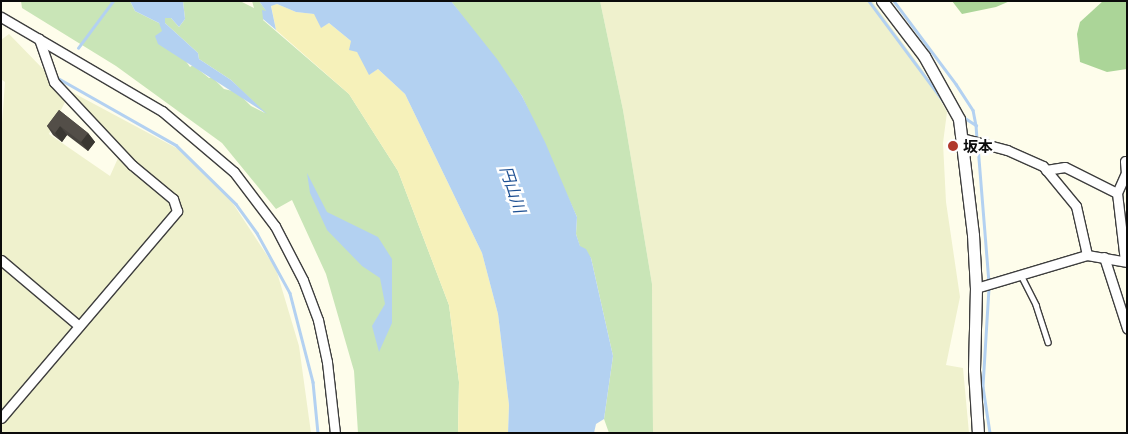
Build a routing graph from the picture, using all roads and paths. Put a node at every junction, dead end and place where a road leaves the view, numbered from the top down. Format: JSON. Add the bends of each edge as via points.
{"nodes":[{"id":1,"x":882,"y":1,"type":"edge"},
{"id":2,"x":1,"y":18,"type":"edge"},
{"id":3,"x":39,"y":39,"type":"junction"},
{"id":4,"x":962,"y":138,"type":"junction"},
{"id":5,"x":1126,"y":161,"type":"dead end"},
{"id":6,"x":1046,"y":170,"type":"junction"},
{"id":7,"x":1116,"y":193,"type":"junction"},
{"id":8,"x":1087,"y":255,"type":"junction"},
{"id":9,"x":1104,"y":256,"type":"junction"},
{"id":10,"x":1,"y":260,"type":"edge"},
{"id":11,"x":1126,"y":261,"type":"edge"},
{"id":12,"x":1021,"y":275,"type":"junction"},
{"id":13,"x":976,"y":288,"type":"junction"},
{"id":14,"x":79,"y":326,"type":"junction"},
{"id":15,"x":1127,"y":328,"type":"edge"},
{"id":16,"x":1048,"y":342,"type":"dead end"},
{"id":17,"x":1,"y":418,"type":"edge"},
{"id":18,"x":335,"y":433,"type":"edge"},
{"id":19,"x":978,"y":433,"type":"edge"}],
"edges":[{"from":1,"to":4,"type":"street","via":[[931,67],[959,119]]},
{"from":2,"to":3,"type":"street"},
{"from":3,"to":14,"type":"street","via":[[54,82],[112,145],[177,205],[177,211]]},
{"from":3,"to":18,"type":"street","via":[[183,126],[234,172],[275,226],[303,280],[318,320],[332,389]]},
{"from":4,"to":6,"type":"street","via":[[1007,150]]},
{"from":4,"to":13,"type":"street"},
{"from":5,"to":7,"type":"street","via":[[1126,173]]},
{"from":6,"to":7,"type":"street","via":[[1065,167]]},
{"from":6,"to":8,"type":"street","via":[[1076,206]]},
{"from":7,"to":11,"type":"street"},
{"from":8,"to":9,"type":"street"},
{"from":8,"to":12,"type":"street"},
{"from":9,"to":11,"type":"street"},
{"from":9,"to":15,"type":"street"},
{"from":10,"to":14,"type":"street"},
{"from":12,"to":13,"type":"street"},
{"from":12,"to":16,"type":"lane","via":[[1036,305]]},
{"from":13,"to":19,"type":"street","via":[[974,370]]},
{"from":14,"to":17,"type":"street"}]}
